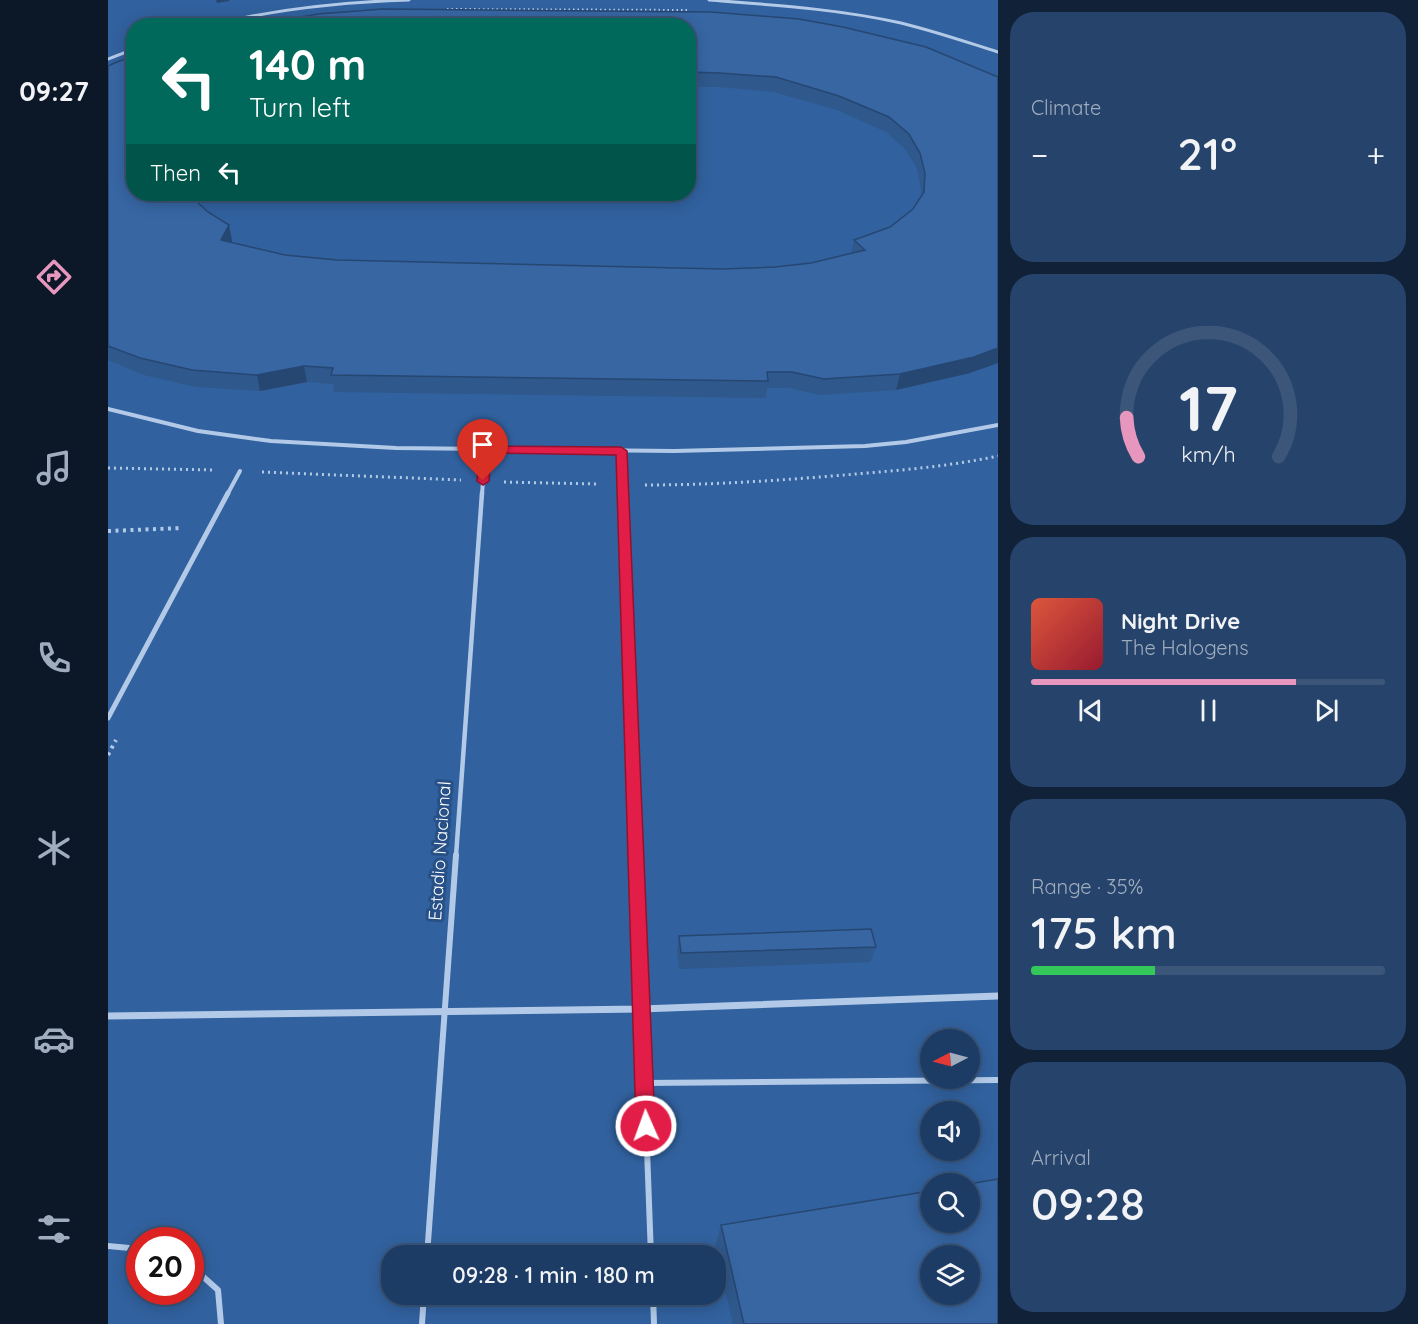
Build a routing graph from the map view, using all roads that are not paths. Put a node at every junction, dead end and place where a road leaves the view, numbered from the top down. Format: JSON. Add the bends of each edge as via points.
{"nodes":[{"id":1,"x":409,"y":0,"type":"edge"},
{"id":2,"x":710,"y":0,"type":"edge"},
{"id":3,"x":245,"y":18,"type":"edge"},
{"id":4,"x":126,"y":52,"type":"edge"},
{"id":5,"x":998,"y":52,"type":"edge"},
{"id":6,"x":108,"y":59,"type":"edge"},
{"id":7,"x":108,"y":409,"type":"edge"},
{"id":8,"x":998,"y":425,"type":"edge"},
{"id":9,"x":485,"y":450,"type":"junction"},
{"id":10,"x":621,"y":451,"type":"junction"},
{"id":11,"x":240,"y":471,"type":"road end"},
{"id":12,"x":108,"y":718,"type":"edge"},
{"id":13,"x":998,"y":996,"type":"edge"},
{"id":14,"x":641,"y":1009,"type":"junction"},
{"id":15,"x":443,"y":1011,"type":"junction"},
{"id":16,"x":108,"y":1016,"type":"edge"},
{"id":17,"x":998,"y":1080,"type":"edge"},
{"id":18,"x":644,"y":1083,"type":"junction"},
{"id":19,"x":428,"y":1245,"type":"edge"},
{"id":20,"x":651,"y":1245,"type":"edge"},
{"id":21,"x":108,"y":1246,"type":"edge"},
{"id":22,"x":126,"y":1248,"type":"edge"},
{"id":23,"x":204,"y":1278,"type":"edge"},
{"id":24,"x":423,"y":1305,"type":"edge"},
{"id":25,"x":653,"y":1305,"type":"edge"},
{"id":26,"x":221,"y":1324,"type":"edge"},
{"id":27,"x":422,"y":1324,"type":"edge"},
{"id":28,"x":654,"y":1324,"type":"edge"}],
"edges":[{"from":1,"to":3,"type":"lane","via":[[339,3]]},
{"from":2,"to":5,"type":"lane","via":[[875,19],[928,30]]},
{"from":4,"to":6,"type":"lane"},
{"from":7,"to":9,"type":"lane","via":[[198,431],[271,441]]},
{"from":8,"to":10,"type":"lane","via":[[865,446]]},
{"from":9,"to":10,"type":"lane"},
{"from":9,"to":15,"type":"lane","name":"Estadio Nacional"},
{"from":10,"to":14,"type":"lane"},
{"from":11,"to":12,"type":"street"},
{"from":13,"to":14,"type":"street"},
{"from":14,"to":15,"type":"street"},
{"from":14,"to":18,"type":"lane"},
{"from":15,"to":16,"type":"street"},
{"from":15,"to":19,"type":"lane","name":"Estadio Nacional"},
{"from":17,"to":18,"type":"lane"},
{"from":18,"to":20,"type":"lane"},
{"from":21,"to":22,"type":"lane"},
{"from":23,"to":26,"type":"lane","via":[[218,1290]]},
{"from":24,"to":27,"type":"lane"},
{"from":25,"to":28,"type":"lane"}]}
